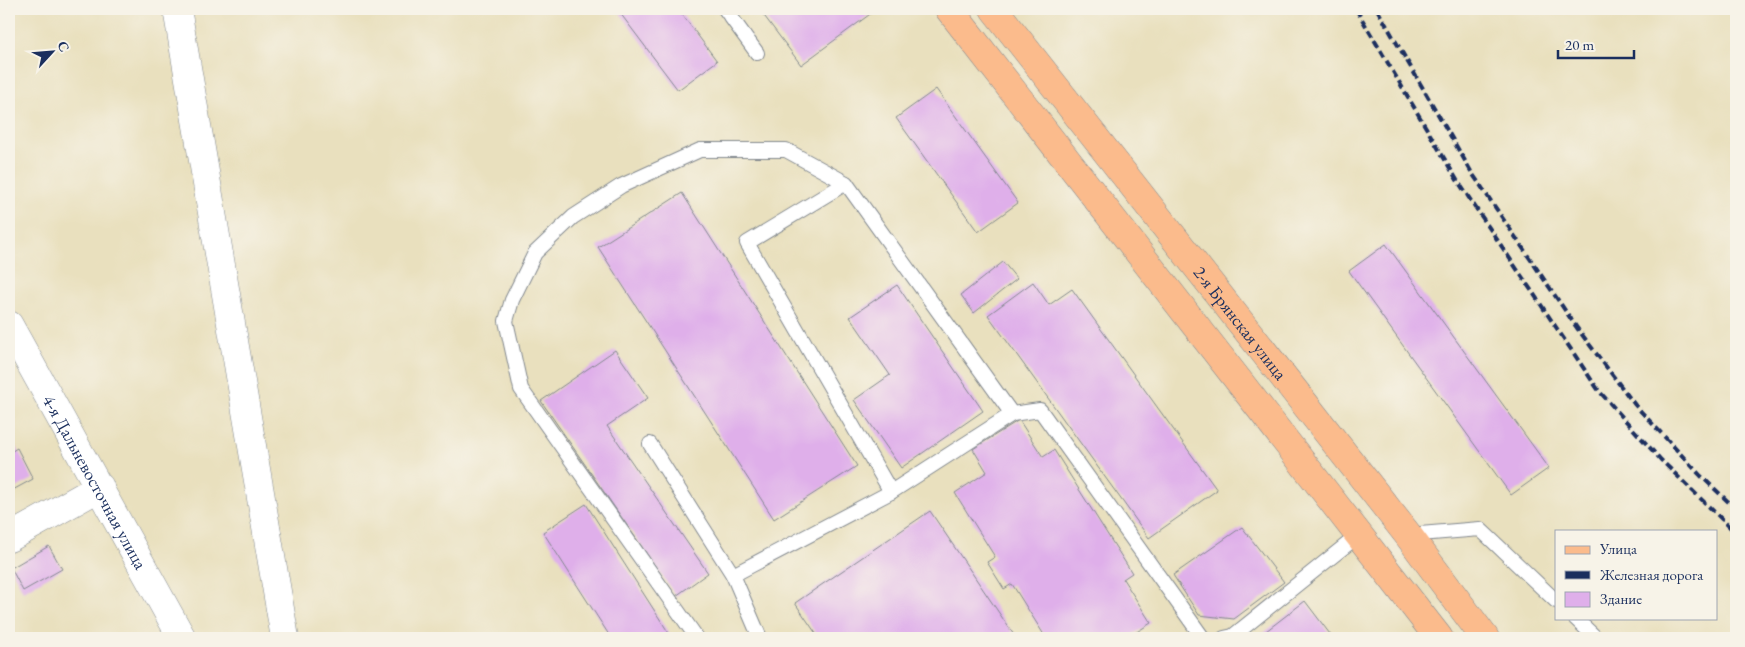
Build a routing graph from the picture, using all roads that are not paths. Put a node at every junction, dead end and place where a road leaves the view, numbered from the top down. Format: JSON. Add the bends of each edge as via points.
{"nodes":[{"id":1,"x":177,"y":9,"type":"edge"},
{"id":2,"x":725,"y":9,"type":"edge"},
{"id":3,"x":949,"y":9,"type":"edge"},
{"id":4,"x":994,"y":9,"type":"edge"},
{"id":5,"x":757,"y":53,"type":"dead end"},
{"id":6,"x":846,"y":183,"type":"junction"},
{"id":7,"x":9,"y":325,"type":"edge"},
{"id":8,"x":1012,"y":414,"type":"junction"},
{"id":9,"x":650,"y":444,"type":"dead end"},
{"id":10,"x":100,"y":487,"type":"junction"},
{"id":11,"x":891,"y":492,"type":"junction"},
{"id":12,"x":1360,"y":534,"type":"junction"},
{"id":13,"x":1408,"y":535,"type":"junction"},
{"id":14,"x":9,"y":538,"type":"edge"},
{"id":15,"x":734,"y":575,"type":"junction"},
{"id":16,"x":1555,"y":600,"type":"edge"},
{"id":17,"x":1577,"y":620,"type":"edge"},
{"id":18,"x":182,"y":638,"type":"edge"},
{"id":19,"x":285,"y":638,"type":"edge"},
{"id":20,"x":697,"y":638,"type":"edge"},
{"id":21,"x":760,"y":638,"type":"edge"},
{"id":22,"x":1202,"y":638,"type":"edge"},
{"id":23,"x":1224,"y":638,"type":"edge"},
{"id":24,"x":1439,"y":638,"type":"edge"},
{"id":25,"x":1485,"y":638,"type":"edge"},
{"id":26,"x":1596,"y":638,"type":"edge"}],
"edges":[{"from":1,"to":19,"type":"street"},
{"from":2,"to":5,"type":"lane"},
{"from":3,"to":12,"type":"main road","name":"2-я Брянская улица"},
{"from":4,"to":13,"type":"main road","name":"2-я Брянская улица"},
{"from":6,"to":8,"type":"lane"},
{"from":6,"to":11,"type":"lane","via":[[747,243]]},
{"from":6,"to":20,"type":"lane","via":[[786,150],[700,150],[621,186],[573,217],[535,253],[512,300],[506,322],[521,389]]},
{"from":7,"to":10,"type":"street","name":"4-я Дальневосточная улица"},
{"from":8,"to":11,"type":"lane"},
{"from":8,"to":22,"type":"lane","via":[[1040,410]]},
{"from":9,"to":15,"type":"lane"},
{"from":10,"to":14,"type":"street"},
{"from":10,"to":18,"type":"street","name":"4-я Дальневосточная улица"},
{"from":11,"to":15,"type":"lane"},
{"from":12,"to":23,"type":"lane","via":[[1233,636]]},
{"from":12,"to":24,"type":"main road","name":"2-я Брянская улица"},
{"from":13,"to":16,"type":"lane","via":[[1480,529]]},
{"from":13,"to":25,"type":"main road","name":"2-я Брянская улица"},
{"from":15,"to":21,"type":"lane"},
{"from":17,"to":26,"type":"lane"}]}
